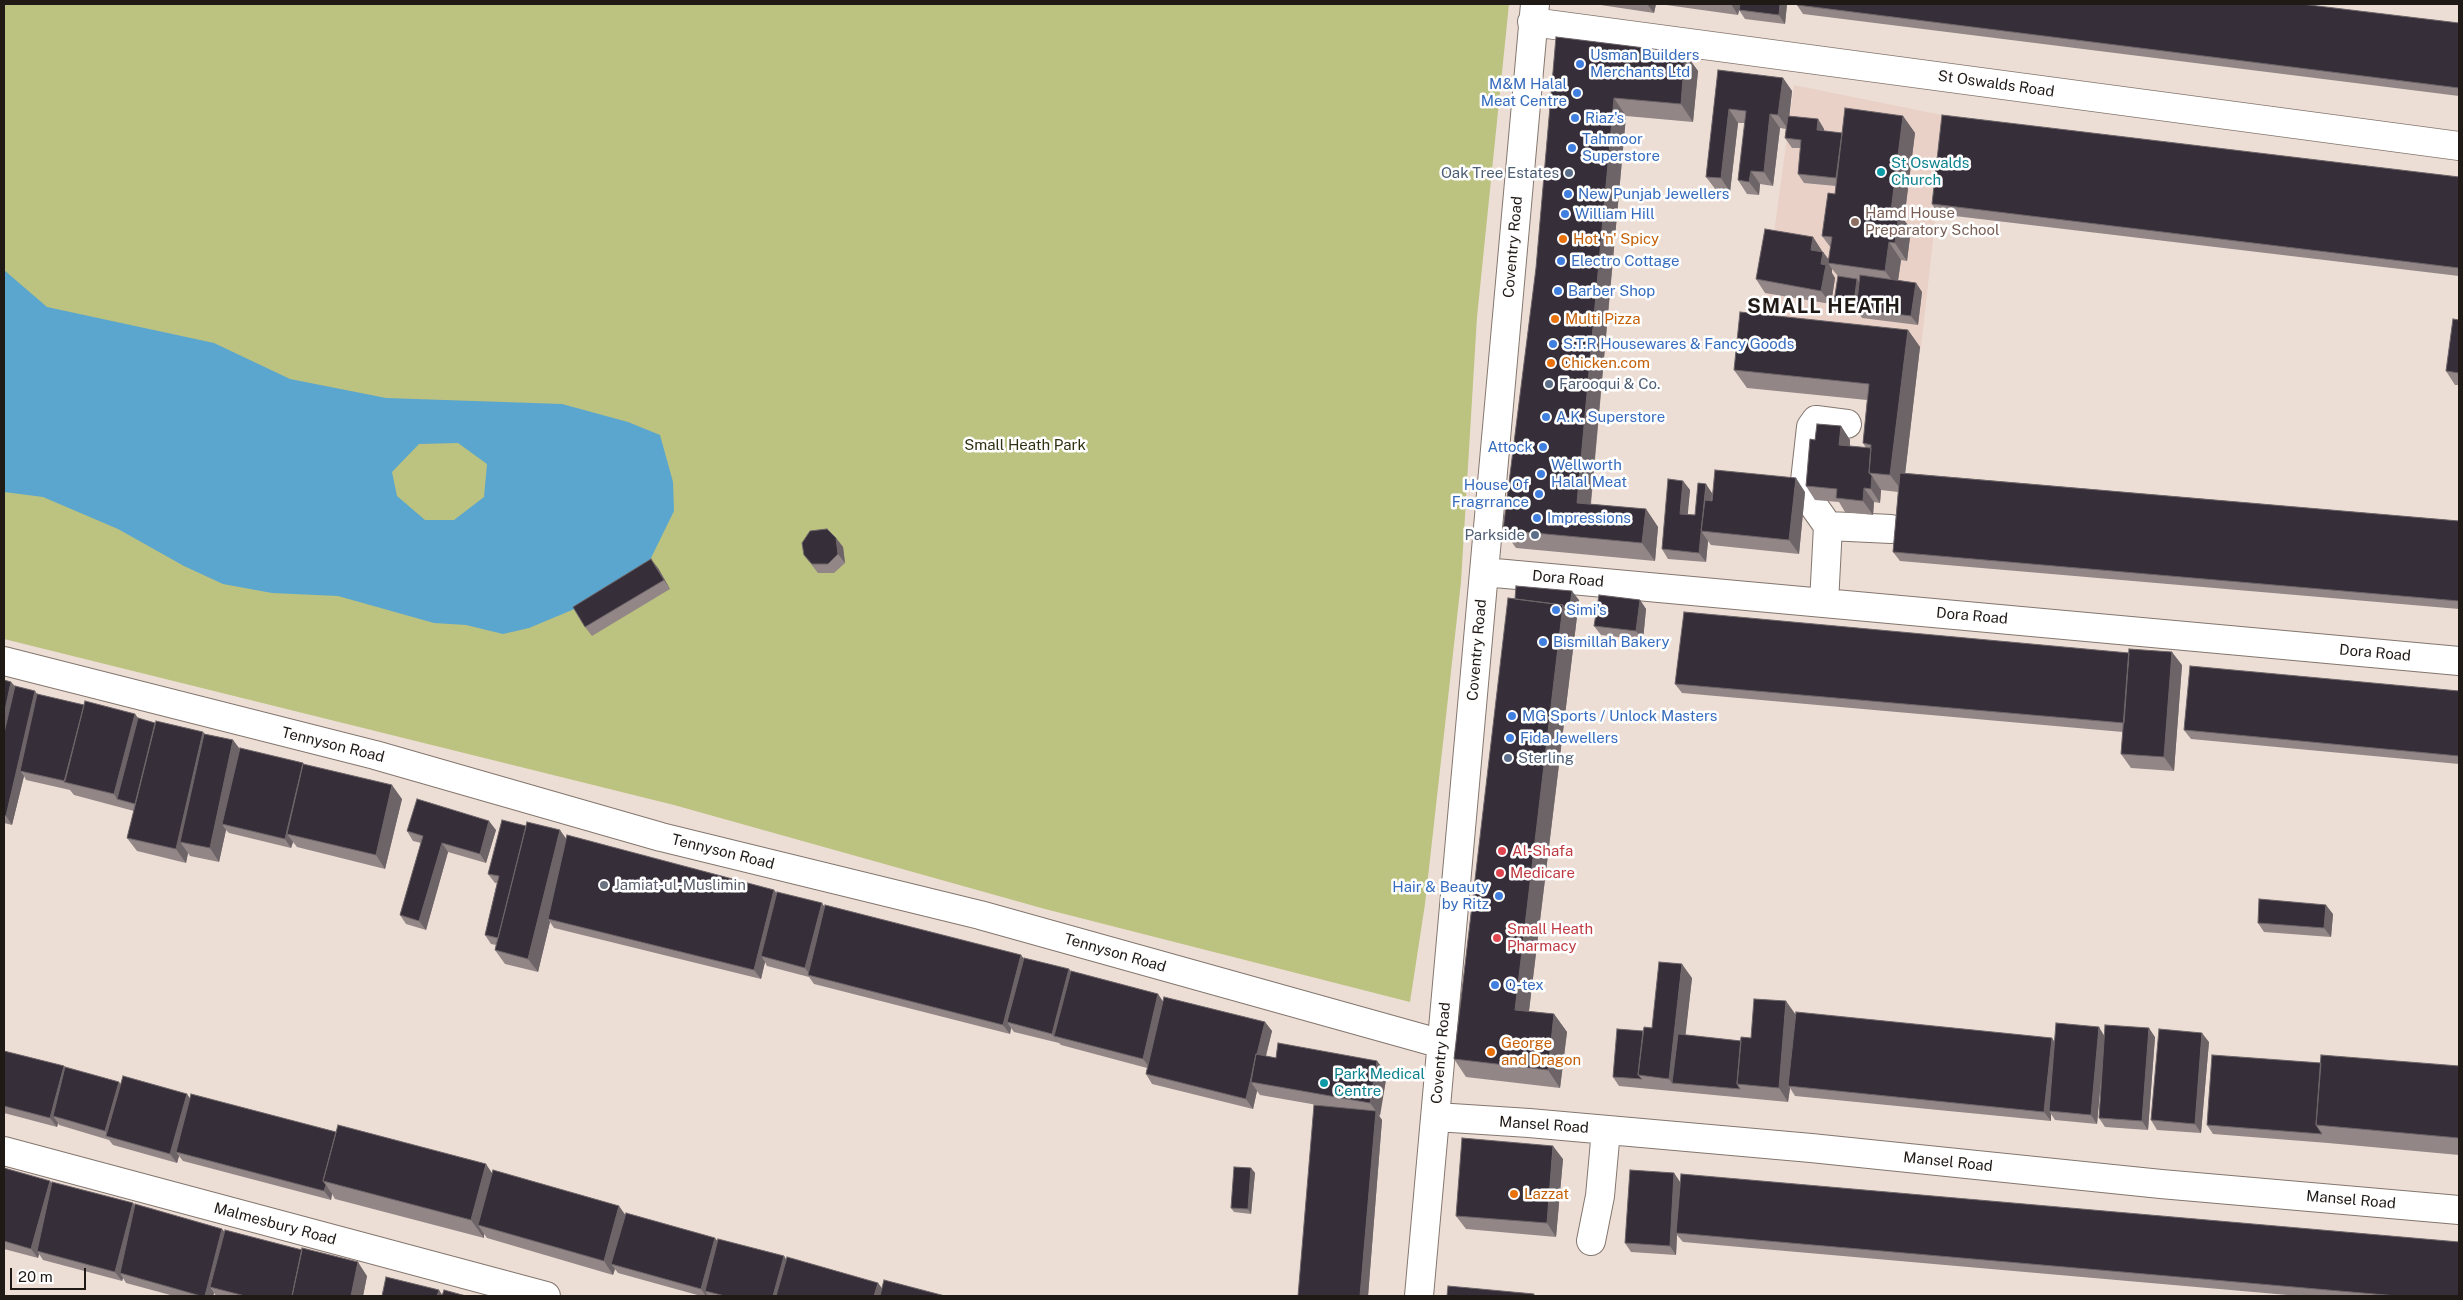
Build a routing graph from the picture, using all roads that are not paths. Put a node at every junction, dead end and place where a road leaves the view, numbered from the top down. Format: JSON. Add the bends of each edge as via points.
{"nodes":[{"id":1,"x":1533,"y":13,"type":"edge"},
{"id":2,"x":2459,"y":146,"type":"edge"},
{"id":3,"x":1847,"y":424,"type":"dead end"},
{"id":4,"x":1828,"y":526,"type":"junction"},
{"id":5,"x":1891,"y":529,"type":"dead end"},
{"id":6,"x":1484,"y":572,"type":"junction"},
{"id":7,"x":1824,"y":603,"type":"junction"},
{"id":8,"x":4,"y":661,"type":"edge"},
{"id":9,"x":2459,"y":661,"type":"edge"},
{"id":10,"x":1442,"y":1044,"type":"junction"},
{"id":11,"x":1436,"y":1117,"type":"junction"},
{"id":12,"x":1606,"y":1130,"type":"junction"},
{"id":13,"x":4,"y":1151,"type":"edge"},
{"id":14,"x":2459,"y":1210,"type":"edge"},
{"id":15,"x":1591,"y":1241,"type":"dead end"},
{"id":16,"x":546,"y":1296,"type":"edge"},
{"id":17,"x":1419,"y":1296,"type":"edge"}],
"edges":[{"from":1,"to":2,"type":"street","name":"St Oswalds Road"},
{"from":1,"to":6,"type":"street","name":"Coventry Road"},
{"from":3,"to":4,"type":"street","via":[[1816,420],[1811,427],[1805,481],[1811,502]]},
{"from":4,"to":5,"type":"street"},
{"from":4,"to":7,"type":"street"},
{"from":6,"to":7,"type":"street","name":"Dora Road"},
{"from":6,"to":10,"type":"street","name":"Coventry Road"},
{"from":7,"to":9,"type":"street","name":"Dora Road"},
{"from":8,"to":10,"type":"street","name":"Tennyson Road","via":[[375,755],[661,837],[980,914]]},
{"from":10,"to":11,"type":"street","name":"Coventry Road"},
{"from":11,"to":12,"type":"street","name":"Mansel Road"},
{"from":11,"to":17,"type":"street","name":"Coventry Road"},
{"from":12,"to":14,"type":"street","name":"Mansel Road"},
{"from":12,"to":15,"type":"street","via":[[1600,1196]]},
{"from":13,"to":16,"type":"street","name":"Malmesbury Road"}]}
